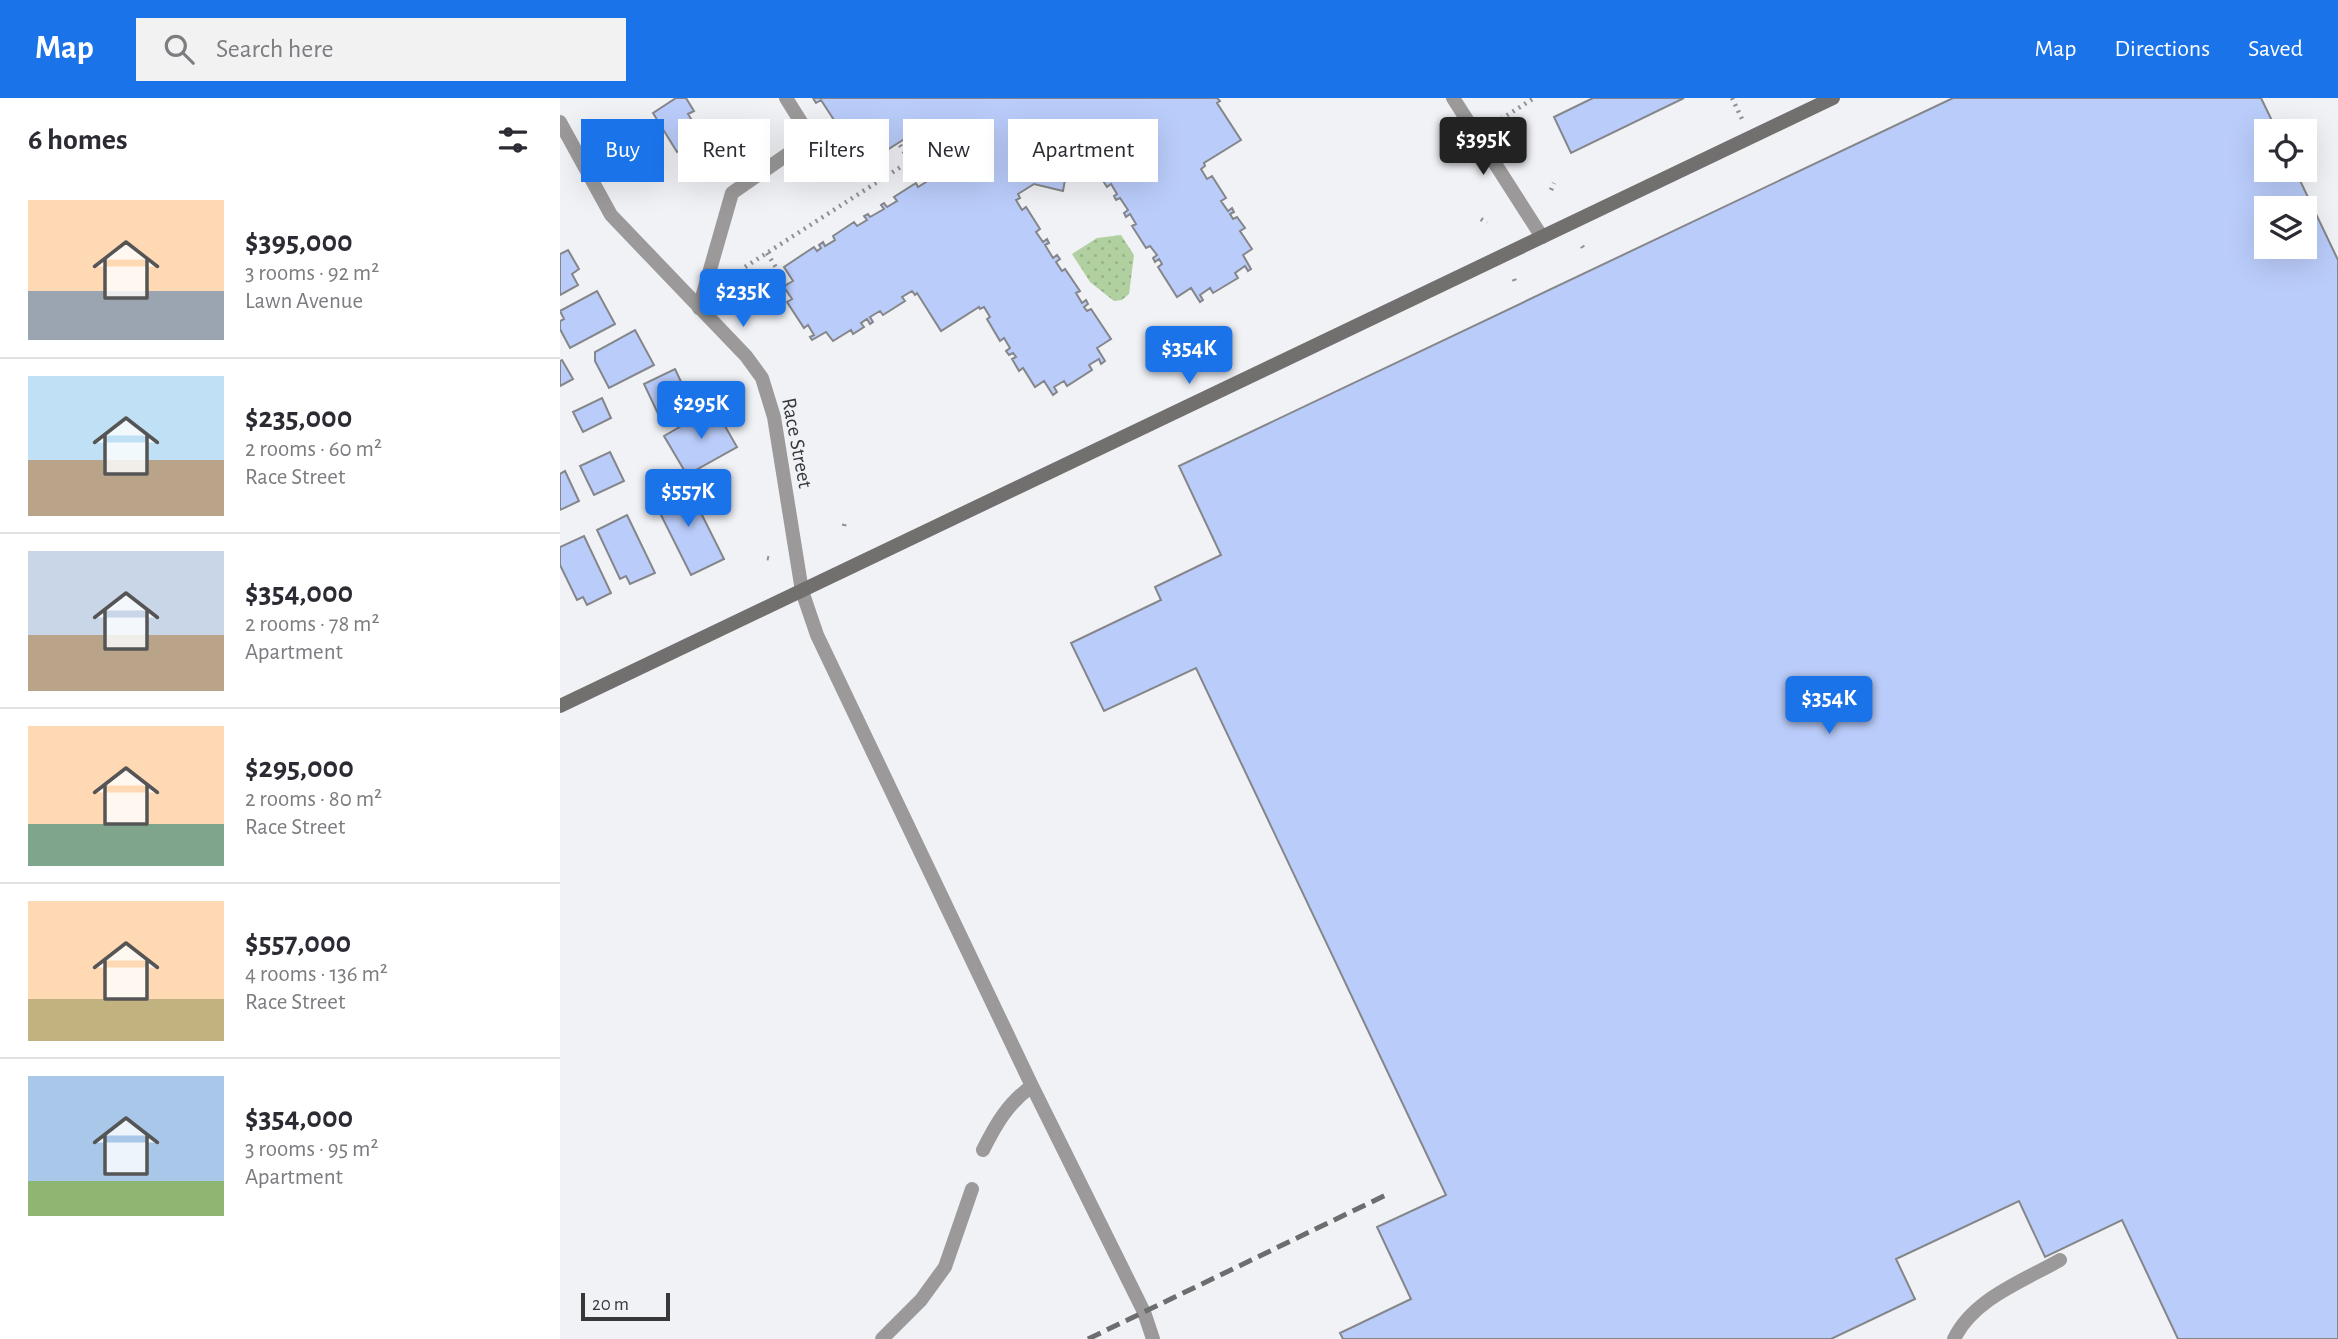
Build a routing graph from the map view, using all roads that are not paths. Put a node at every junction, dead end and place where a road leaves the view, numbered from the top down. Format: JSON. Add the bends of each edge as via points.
{"nodes":[{"id":1,"x":786,"y":98,"type":"edge"},
{"id":2,"x":1453,"y":98,"type":"edge"},
{"id":3,"x":1833,"y":98,"type":"edge"},
{"id":4,"x":560,"y":122,"type":"edge"},
{"id":5,"x":1542,"y":237,"type":"junction"},
{"id":6,"x":699,"y":308,"type":"junction"},
{"id":7,"x":802,"y":591,"type":"junction"},
{"id":8,"x":560,"y":706,"type":"edge"},
{"id":9,"x":1032,"y":1086,"type":"junction"},
{"id":10,"x":983,"y":1150,"type":"dead end"},
{"id":11,"x":972,"y":1189,"type":"dead end"},
{"id":12,"x":2060,"y":1260,"type":"dead end"},
{"id":13,"x":882,"y":1339,"type":"edge"},
{"id":14,"x":1153,"y":1339,"type":"edge"},
{"id":15,"x":1954,"y":1339,"type":"edge"}],
"edges":[{"from":1,"to":6,"type":"street","via":[[811,138],[732,193]]},
{"from":2,"to":5,"type":"street"},
{"from":3,"to":5,"type":"main road"},
{"from":4,"to":6,"type":"street","name":"Race Street","via":[[611,215]]},
{"from":5,"to":7,"type":"main road"},
{"from":6,"to":7,"type":"street","name":"Race Street","via":[[762,378],[774,417]]},
{"from":7,"to":8,"type":"main road"},
{"from":7,"to":9,"type":"street","name":"Race Street","via":[[817,635]]},
{"from":9,"to":10,"type":"street","via":[[997,1121]]},
{"from":9,"to":14,"type":"street","name":"Race Street","via":[[1144,1312]]},
{"from":11,"to":13,"type":"street","via":[[945,1267],[921,1300]]},
{"from":12,"to":15,"type":"street","via":[[1992,1298],[1971,1314]]}]}
